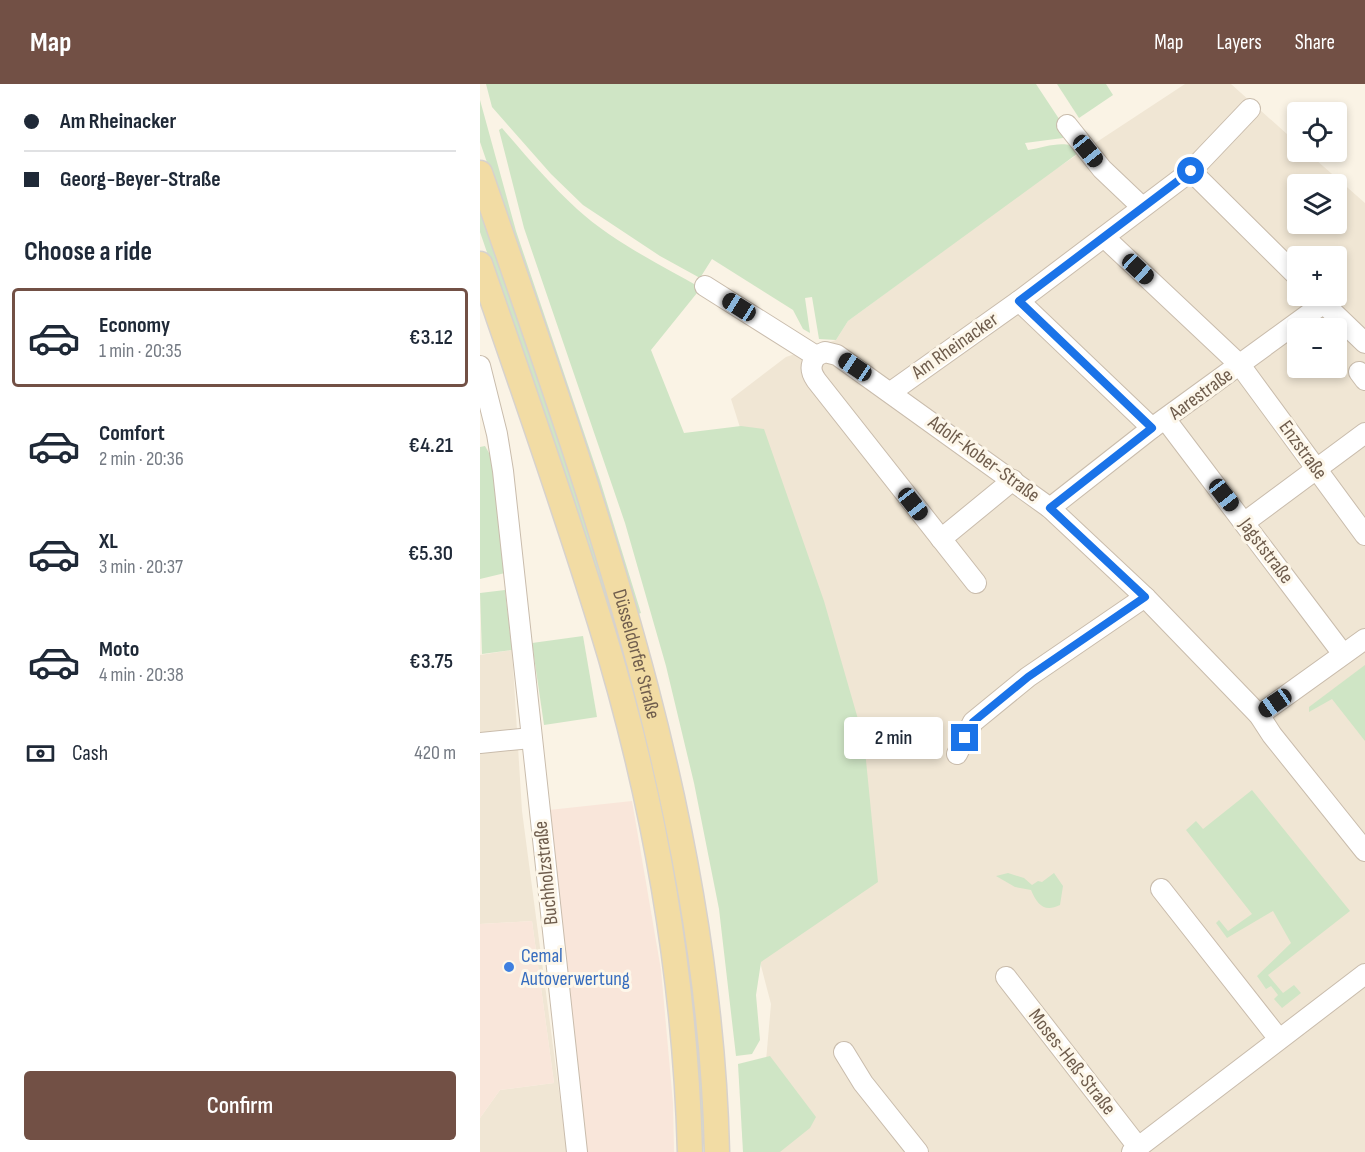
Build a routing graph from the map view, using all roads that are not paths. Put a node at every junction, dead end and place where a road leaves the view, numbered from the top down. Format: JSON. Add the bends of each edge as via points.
{"nodes":[{"id":1,"x":1250,"y":109,"type":"dead end"},
{"id":2,"x":1067,"y":124,"type":"dead end"},
{"id":3,"x":1191,"y":171,"type":"junction"},
{"id":4,"x":480,"y":173,"type":"edge"},
{"id":5,"x":1142,"y":207,"type":"junction"},
{"id":6,"x":1104,"y":237,"type":"junction"},
{"id":7,"x":480,"y":264,"type":"edge"},
{"id":8,"x":1287,"y":266,"type":"edge"},
{"id":9,"x":705,"y":286,"type":"dead end"},
{"id":10,"x":1019,"y":301,"type":"junction"},
{"id":11,"x":1312,"y":306,"type":"edge"},
{"id":12,"x":1327,"y":306,"type":"edge"},
{"id":13,"x":1365,"y":343,"type":"edge"},
{"id":14,"x":816,"y":356,"type":"junction"},
{"id":15,"x":1240,"y":365,"type":"junction"},
{"id":16,"x":480,"y":366,"type":"edge"},
{"id":17,"x":891,"y":392,"type":"junction"},
{"id":18,"x":1159,"y":424,"type":"junction"},
{"id":19,"x":1365,"y":433,"type":"edge"},
{"id":20,"x":1316,"y":468,"type":"junction"},
{"id":21,"x":1013,"y":480,"type":"junction"},
{"id":22,"x":1050,"y":508,"type":"junction"},
{"id":23,"x":1245,"y":522,"type":"junction"},
{"id":24,"x":1365,"y":535,"type":"edge"},
{"id":25,"x":941,"y":539,"type":"junction"},
{"id":26,"x":976,"y":583,"type":"dead end"},
{"id":27,"x":1145,"y":597,"type":"junction"},
{"id":28,"x":1365,"y":639,"type":"edge"},
{"id":29,"x":1343,"y":654,"type":"junction"},
{"id":30,"x":1259,"y":715,"type":"junction"},
{"id":31,"x":531,"y":738,"type":"junction"},
{"id":32,"x":480,"y":743,"type":"edge"},
{"id":33,"x":957,"y":754,"type":"dead end"},
{"id":34,"x":1365,"y":851,"type":"edge"},
{"id":35,"x":1161,"y":889,"type":"dead end"},
{"id":36,"x":1365,"y":974,"type":"edge"},
{"id":37,"x":1006,"y":977,"type":"dead end"},
{"id":38,"x":1279,"y":1039,"type":"junction"},
{"id":39,"x":844,"y":1052,"type":"dead end"},
{"id":40,"x":1135,"y":1150,"type":"edge"},
{"id":41,"x":577,"y":1152,"type":"edge"},
{"id":42,"x":690,"y":1152,"type":"edge"},
{"id":43,"x":717,"y":1152,"type":"edge"},
{"id":44,"x":918,"y":1152,"type":"edge"}],
"edges":[{"from":1,"to":3,"type":"street","name":"Am Rheinacker"},
{"from":2,"to":5,"type":"street","via":[[1102,168]]},
{"from":3,"to":5,"type":"street","name":"Am Rheinacker"},
{"from":3,"to":8,"type":"street"},
{"from":4,"to":43,"type":"main road","name":"Düsseldorfer Straße","via":[[587,484],[628,616],[663,752],[687,861],[702,959]]},
{"from":5,"to":6,"type":"street","name":"Am Rheinacker"},
{"from":6,"to":10,"type":"street","name":"Am Rheinacker"},
{"from":6,"to":15,"type":"street","name":"Enzstraße"},
{"from":7,"to":42,"type":"main road","name":"Düsseldorfer Straße","via":[[601,623],[637,758],[675,962]]},
{"from":9,"to":14,"type":"street","name":"Adolf-Kober-Straße"},
{"from":10,"to":17,"type":"street","name":"Am Rheinacker"},
{"from":10,"to":18,"type":"street","name":"Jagststraße"},
{"from":11,"to":15,"type":"street","name":"Aarestraße"},
{"from":12,"to":13,"type":"street"},
{"from":14,"to":17,"type":"street","name":"Adolf-Kober-Straße","via":[[825,352],[837,355]]},
{"from":14,"to":25,"type":"street","via":[[812,363],[816,380]]},
{"from":15,"to":18,"type":"street","name":"Aarestraße"},
{"from":15,"to":20,"type":"street","name":"Enzstraße"},
{"from":16,"to":31,"type":"street","name":"Buchholzstraße","via":[[497,434]]},
{"from":17,"to":21,"type":"street","name":"Adolf-Kober-Straße"},
{"from":18,"to":22,"type":"street","name":"Aarestraße"},
{"from":18,"to":23,"type":"street","name":"Jagststraße"},
{"from":19,"to":20,"type":"street"},
{"from":20,"to":23,"type":"street"},
{"from":20,"to":24,"type":"street","name":"Enzstraße"},
{"from":21,"to":22,"type":"street","name":"Adolf-Kober-Straße"},
{"from":21,"to":25,"type":"street"},
{"from":22,"to":27,"type":"street","name":"Adolf-Kober-Straße"},
{"from":23,"to":29,"type":"street","name":"Jagststraße"},
{"from":25,"to":26,"type":"street"},
{"from":27,"to":30,"type":"street","name":"Adolf-Kober-Straße"},
{"from":27,"to":33,"type":"street","via":[[1028,677],[973,722]]},
{"from":28,"to":29,"type":"street"},
{"from":29,"to":30,"type":"street"},
{"from":30,"to":34,"type":"street","name":"Adolf-Kober-Straße"},
{"from":31,"to":32,"type":"street"},
{"from":31,"to":41,"type":"street","name":"Buchholzstraße"},
{"from":35,"to":38,"type":"street"},
{"from":36,"to":38,"type":"street","name":"Moses-Heß-Straße"},
{"from":37,"to":40,"type":"street","name":"Moses-Heß-Straße"},
{"from":38,"to":40,"type":"street","name":"Moses-Heß-Straße"},
{"from":39,"to":44,"type":"street"}]}
